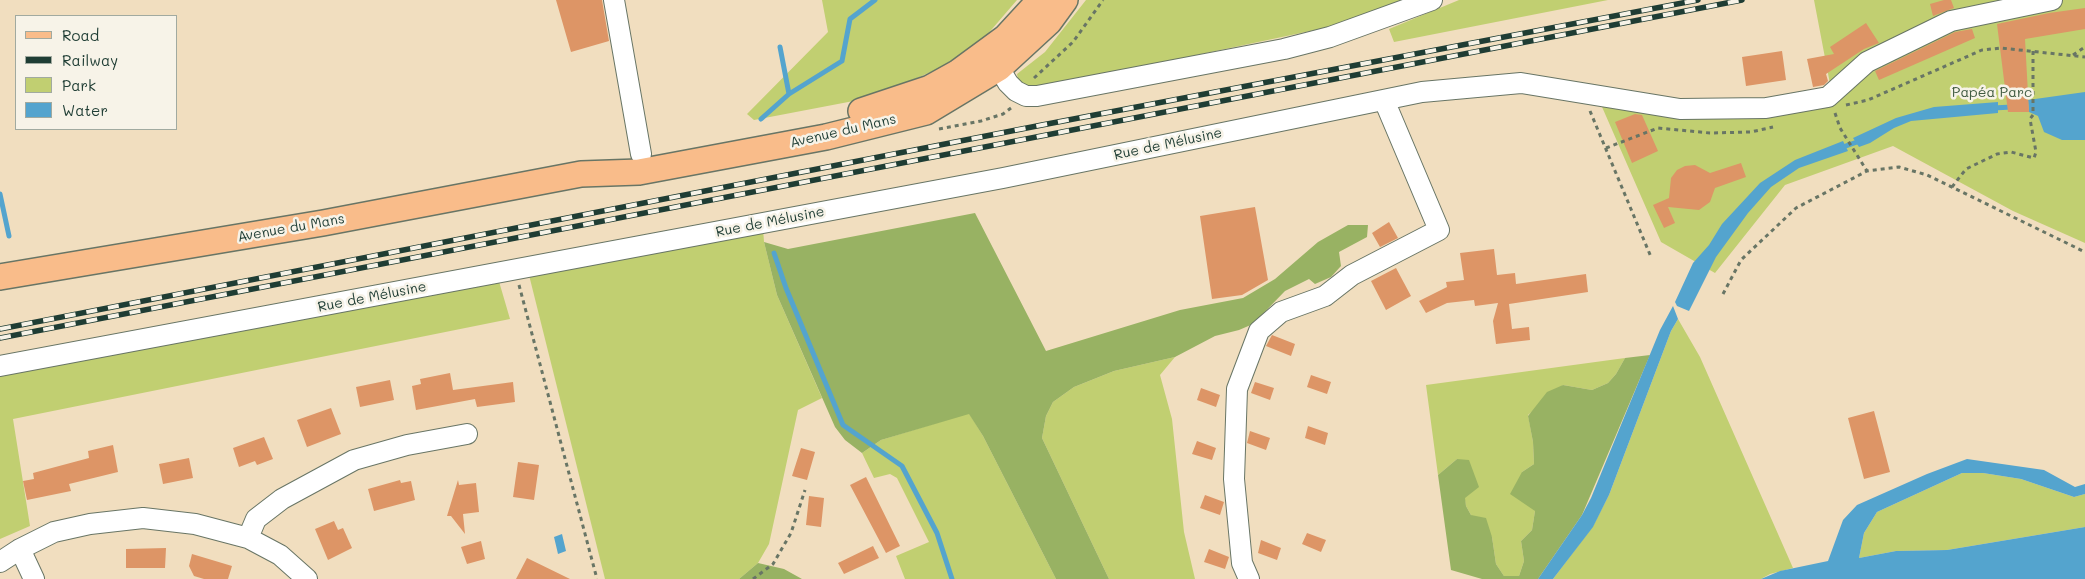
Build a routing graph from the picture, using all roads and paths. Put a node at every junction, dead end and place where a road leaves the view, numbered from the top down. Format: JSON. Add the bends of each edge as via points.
{"nodes":[{"id":1,"x":614,"y":0,"type":"edge"},
{"id":2,"x":1040,"y":0,"type":"edge"},
{"id":3,"x":1065,"y":0,"type":"edge"},
{"id":4,"x":1432,"y":0,"type":"edge"},
{"id":5,"x":2052,"y":0,"type":"edge"},
{"id":6,"x":2085,"y":47,"type":"edge"},
{"id":7,"x":2032,"y":50,"type":"dead end"},
{"id":8,"x":2072,"y":55,"type":"dead end"},
{"id":9,"x":999,"y":68,"type":"junction"},
{"id":10,"x":1582,"y":92,"type":"junction"},
{"id":11,"x":1384,"y":100,"type":"junction"},
{"id":12,"x":1844,"y":132,"type":"dead end"},
{"id":13,"x":642,"y":154,"type":"junction"},
{"id":14,"x":1867,"y":171,"type":"junction"},
{"id":15,"x":581,"y":174,"type":"junction"},
{"id":16,"x":1952,"y":187,"type":"junction"},
{"id":17,"x":2085,"y":252,"type":"edge"},
{"id":18,"x":1651,"y":256,"type":"dead end"},
{"id":19,"x":515,"y":270,"type":"junction"},
{"id":20,"x":0,"y":277,"type":"edge"},
{"id":21,"x":1723,"y":294,"type":"dead end"},
{"id":22,"x":0,"y":366,"type":"edge"},
{"id":23,"x":467,"y":434,"type":"dead end"},
{"id":24,"x":806,"y":490,"type":"dead end"},
{"id":25,"x":248,"y":538,"type":"junction"},
{"id":26,"x":20,"y":549,"type":"junction"},
{"id":27,"x":0,"y":562,"type":"edge"},
{"id":28,"x":34,"y":579,"type":"edge"},
{"id":29,"x":307,"y":579,"type":"edge"},
{"id":30,"x":597,"y":579,"type":"edge"},
{"id":31,"x":753,"y":579,"type":"edge"},
{"id":32,"x":1249,"y":579,"type":"edge"}],
"edges":[{"from":1,"to":13,"type":"street"},
{"from":2,"to":13,"type":"main road","name":"Avenue du Mans","via":[[986,53],[930,88],[894,102],[836,117]]},
{"from":3,"to":9,"type":"main road","name":"Avenue du Mans","via":[[1049,22]]},
{"from":4,"to":9,"type":"street","via":[[1330,37],[1284,49],[1037,96],[1026,96],[1016,91]]},
{"from":5,"to":10,"type":"street","name":"Rue de Mélusine","via":[[1951,21],[1867,62],[1828,97],[1766,108],[1680,108]]},
{"from":6,"to":8,"type":"path"},
{"from":7,"to":16,"type":"path","via":[[2033,115],[2030,119],[2036,152],[2034,158],[2011,152],[1997,154],[1966,169]]},
{"from":9,"to":15,"type":"main road","name":"Avenue du Mans","via":[[926,112],[826,137],[639,172]]},
{"from":10,"to":11,"type":"street","name":"Rue de Mélusine","via":[[1521,83],[1461,87]]},
{"from":10,"to":18,"type":"path"},
{"from":11,"to":19,"type":"street","name":"Rue de Mélusine","via":[[1003,178]]},
{"from":11,"to":32,"type":"street","via":[[1439,230],[1352,275],[1324,296],[1281,312],[1258,331],[1238,389],[1234,479],[1242,563]]},
{"from":12,"to":14,"type":"path"},
{"from":13,"to":15,"type":"main road","name":"Avenue du Mans"},
{"from":14,"to":16,"type":"path","via":[[1899,167]]},
{"from":14,"to":21,"type":"path","via":[[1796,208],[1741,260]]},
{"from":15,"to":20,"type":"main road","name":"Avenue du Mans","via":[[323,223]]},
{"from":16,"to":17,"type":"path"},
{"from":19,"to":22,"type":"street","name":"Rue de Mélusine"},
{"from":19,"to":30,"type":"path"},
{"from":23,"to":25,"type":"street","via":[[407,445],[354,460],[282,499],[256,519]]},
{"from":24,"to":31,"type":"path","via":[[790,533],[773,564]]},
{"from":25,"to":26,"type":"street","via":[[195,524],[143,518],[54,532]]},
{"from":25,"to":29,"type":"street","via":[[280,555]]},
{"from":26,"to":27,"type":"street"},
{"from":26,"to":28,"type":"street"}]}
